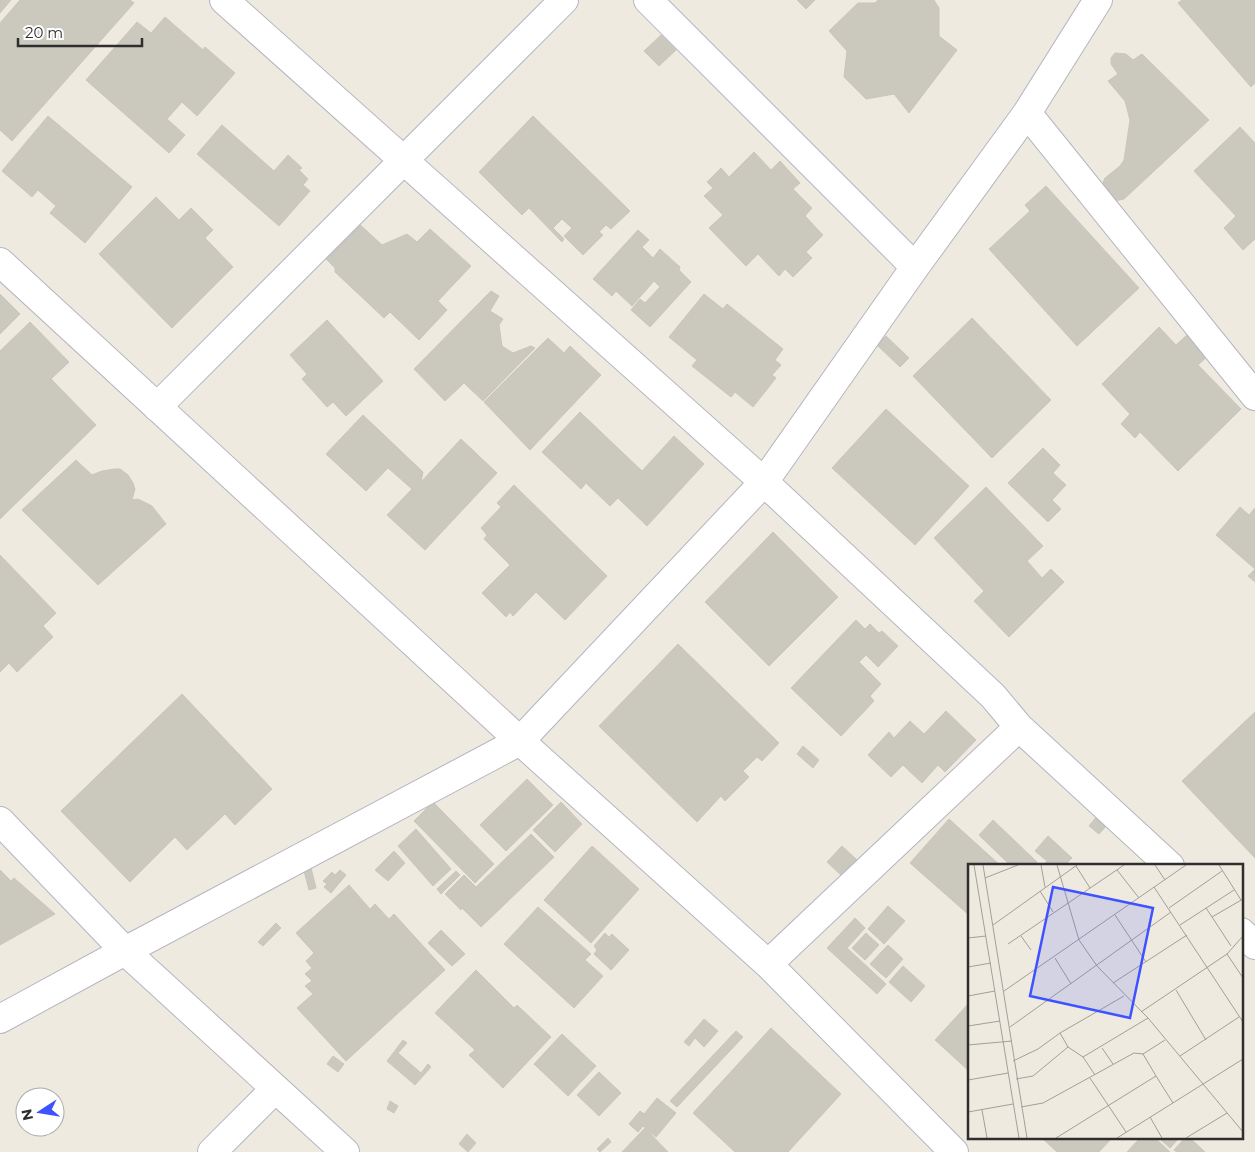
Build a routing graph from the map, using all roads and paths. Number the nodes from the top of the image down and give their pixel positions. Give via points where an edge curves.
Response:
1 (224, 0) edge
2 (564, 0) edge
3 (648, 0) edge
4 (1098, 0) edge
5 (1027, 112) junction
6 (404, 160) junction
7 (0, 262) edge
8 (915, 267) junction
9 (1255, 396) edge
10 (157, 407) junction
11 (764, 482) junction
12 (1020, 727) junction
13 (520, 741) junction
14 (0, 821) edge
15 (1168, 864) edge
16 (1242, 933) edge
17 (1255, 945) edge
18 (125, 951) junction
19 (768, 964) junction
20 (0, 1020) edge
21 (275, 1088) junction
22 (212, 1152) edge
23 (344, 1152) edge
24 (954, 1152) edge

1 - 6 street
2 - 6 street
3 - 8 street
4 - 5 street
5 - 8 street
5 - 9 street
6 - 10 street
6 - 11 street
7 - 10 street
8 - 11 street
10 - 13 street
11 - 12 street via 993,696
11 - 13 street
12 - 15 street
12 - 19 street
13 - 18 street
13 - 19 street
14 - 18 street
16 - 17 street
18 - 20 street
18 - 21 street
19 - 24 street
21 - 22 street
21 - 23 street

